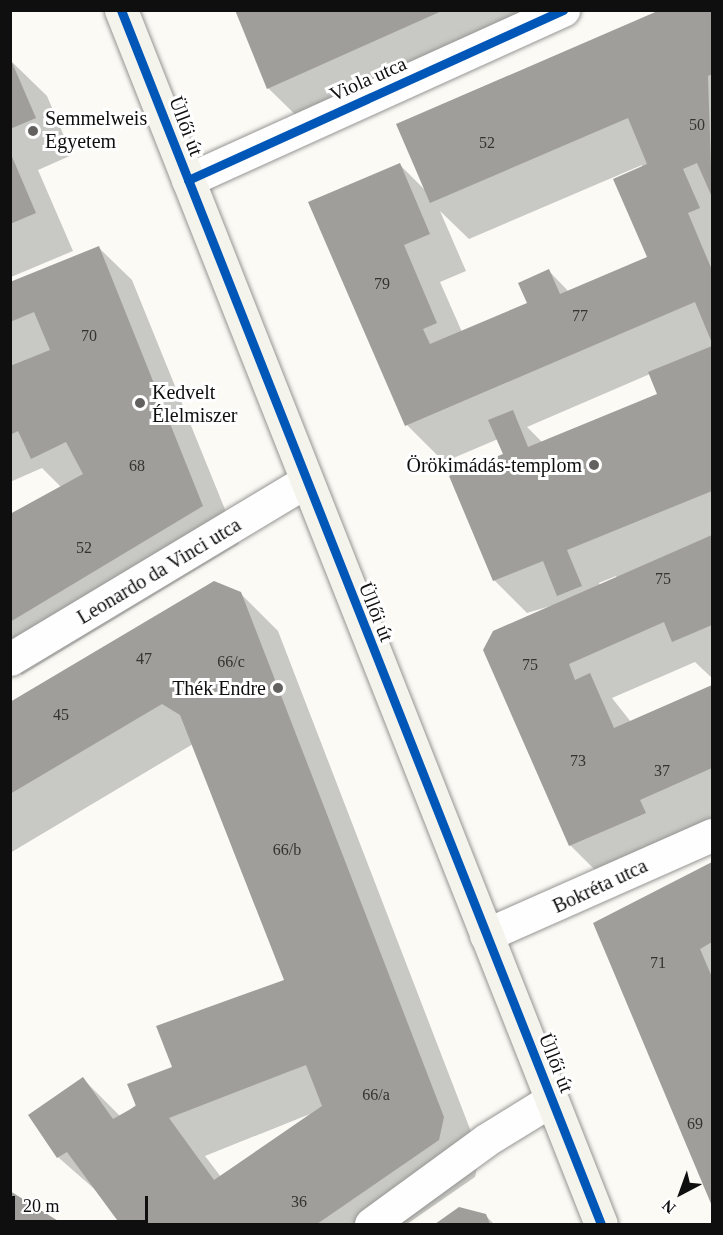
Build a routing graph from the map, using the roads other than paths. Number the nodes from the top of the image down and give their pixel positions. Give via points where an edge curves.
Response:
1 (121, 10) edge
2 (563, 10) edge
3 (188, 180) junction
4 (306, 481) junction
5 (10, 659) edge
6 (712, 835) edge
7 (486, 935) junction
8 (551, 1100) junction
9 (371, 1224) edge
10 (601, 1224) edge

1 - 3 main road, Üllői út
2 - 3 street, Viola utca
3 - 4 main road, Üllői út
4 - 5 street, Leonardo da Vinci utca
4 - 7 main road, Üllői út
6 - 7 street, Bokréta utca
7 - 8 main road, Üllői út
8 - 9 street via 486,1140
8 - 10 main road, Üllői út

